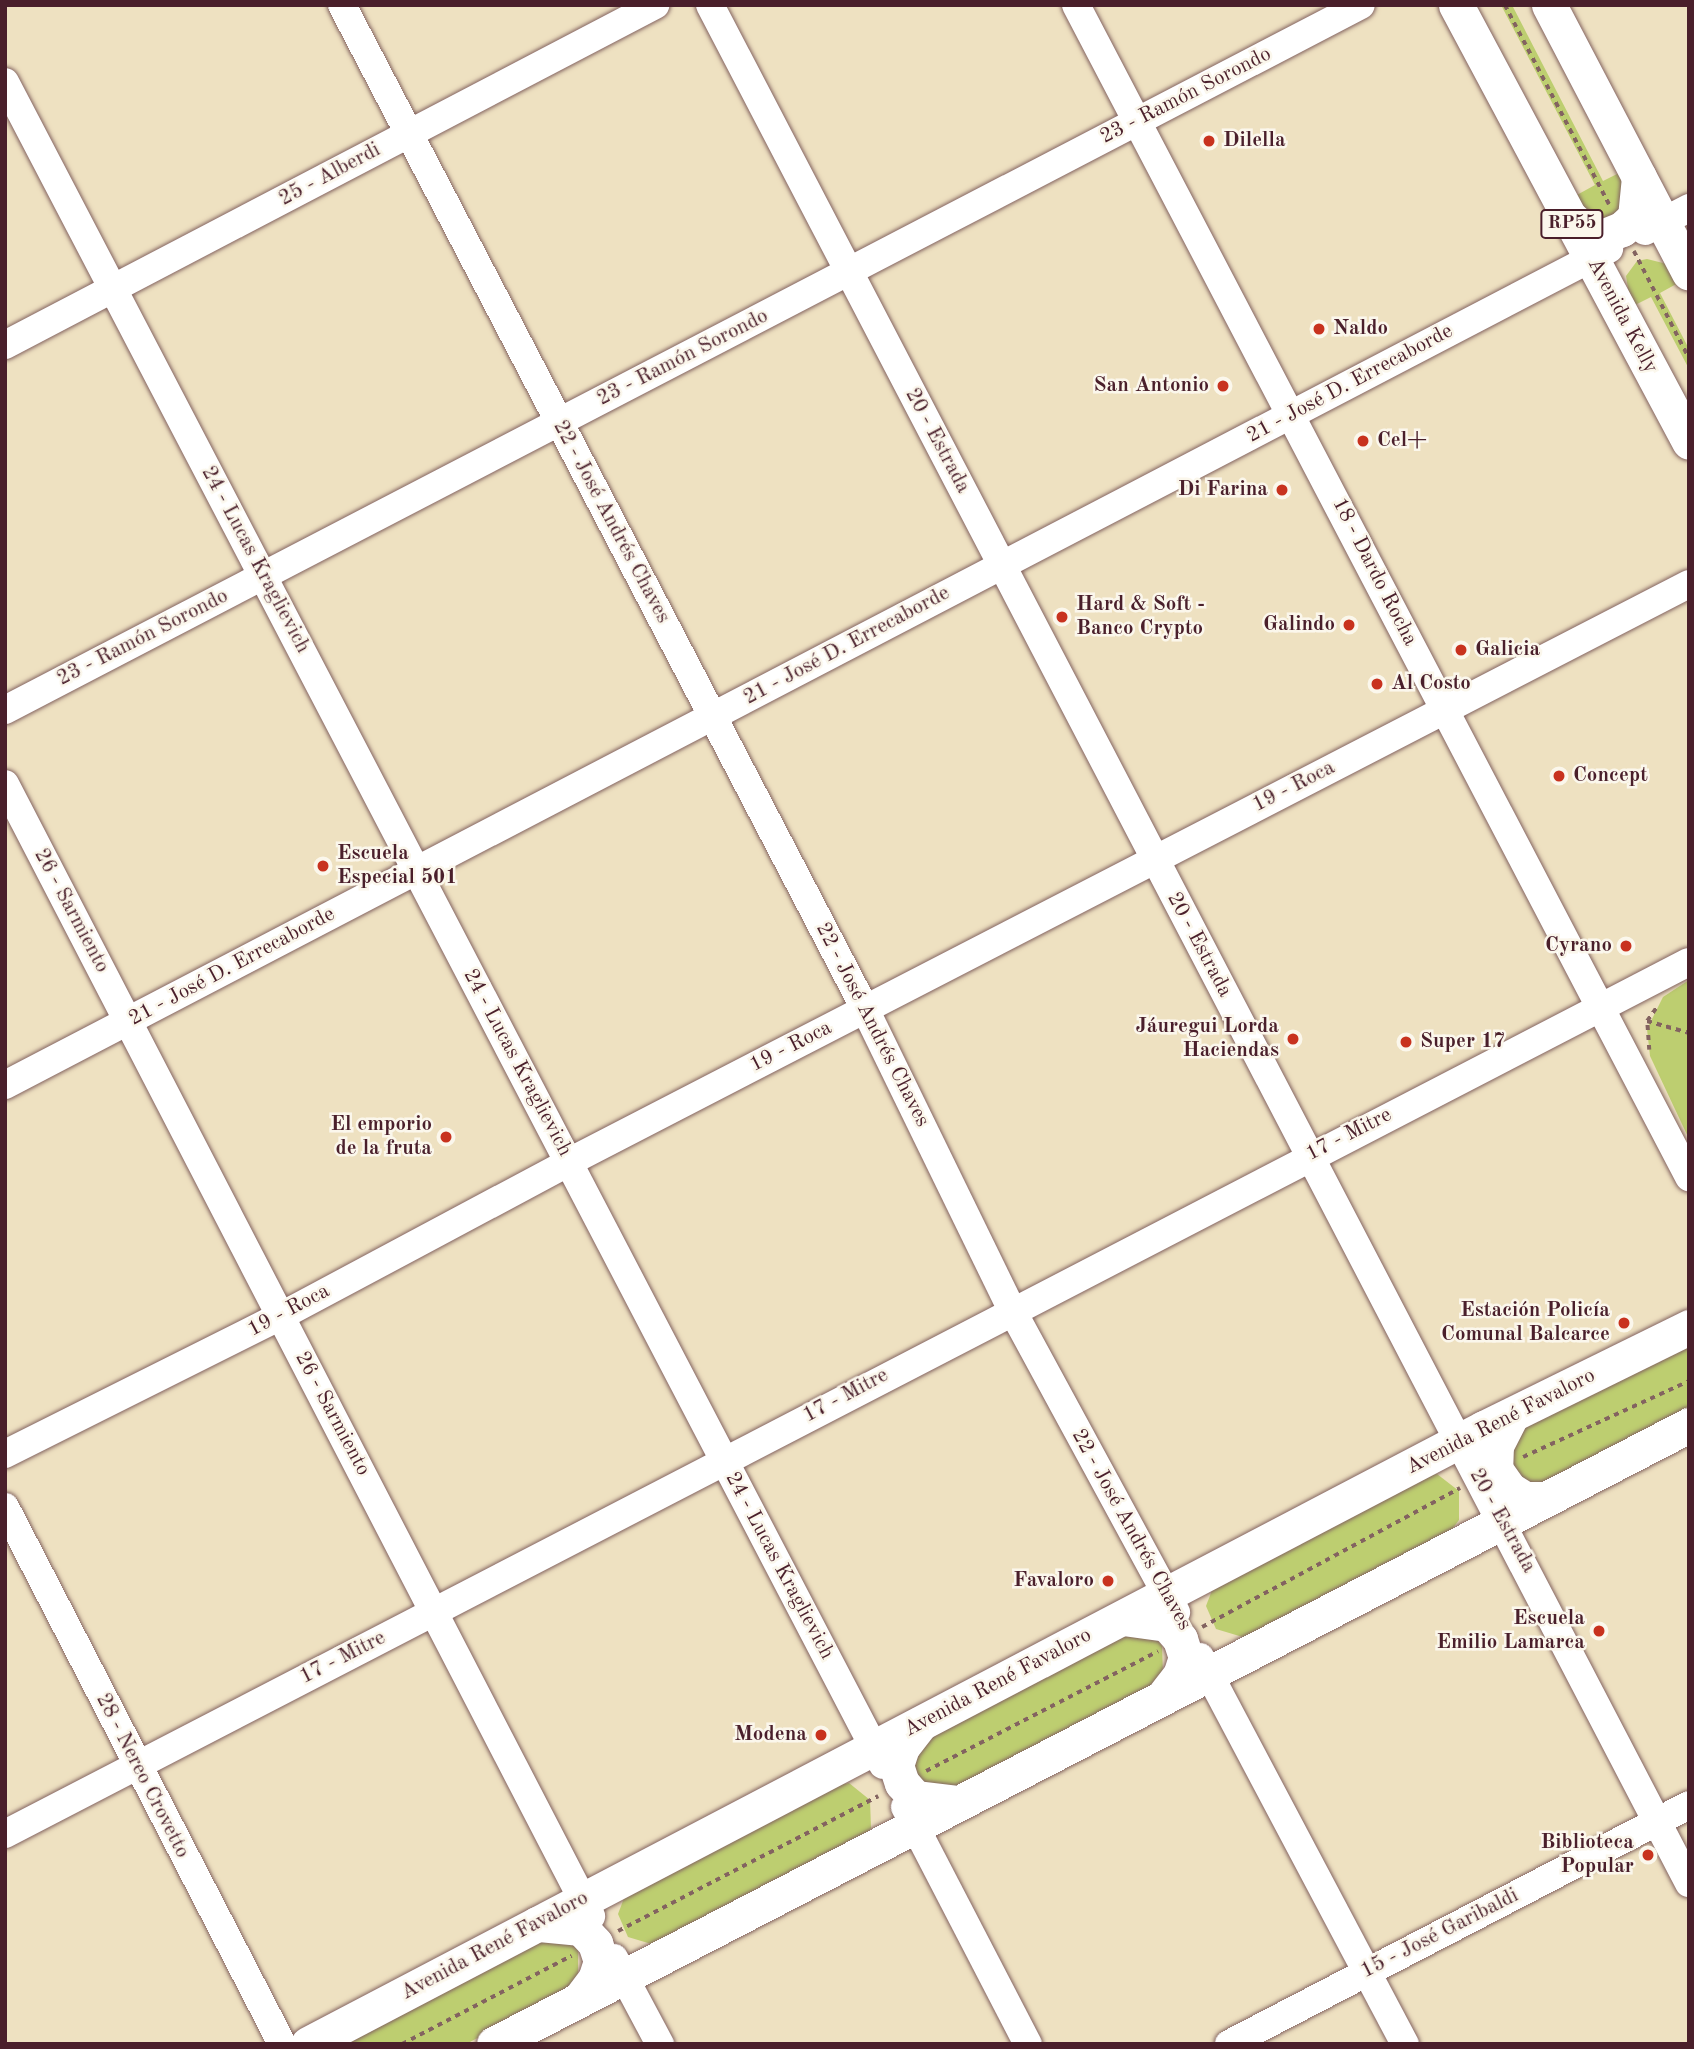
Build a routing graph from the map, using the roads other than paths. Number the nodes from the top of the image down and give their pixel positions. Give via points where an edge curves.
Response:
1 (342, 5) edge
2 (655, 5) edge
3 (710, 5) edge
4 (1076, 5) edge
5 (1361, 5) edge
6 (1549, 5) edge
7 (1457, 6) edge
8 (5, 82) edge
9 (1137, 121) junction
10 (409, 134) junction
11 (1639, 177) junction
12 (1676, 214) edge
13 (1567, 215) junction
14 (1625, 234) junction
15 (1591, 258) junction
16 (849, 271) junction
17 (1689, 274) edge
18 (113, 288) junction
19 (5, 345) edge
20 (1293, 414) junction
21 (559, 422) junction
22 (1689, 442) edge
23 (1002, 565) junction
24 (263, 576) junction
25 (1689, 584) edge
26 (1444, 709) junction
27 (5, 710) edge
28 (713, 716) junction
29 (5, 784) edge
30 (1154, 859) junction
31 (416, 871) junction
32 (1689, 962) edge
33 (1601, 1008) junction
34 (865, 1009) junction
35 (128, 1021) junction
36 (5, 1085) edge
37 (1309, 1155) junction
38 (569, 1162) junction
39 (1689, 1177) edge
40 (1012, 1310) junction
41 (281, 1316) junction
42 (1689, 1327) edge
43 (1511, 1416) junction
44 (1689, 1425) edge
45 (1459, 1442) junction
46 (5, 1454) edge
47 (724, 1460) junction
48 (1487, 1474) junction
49 (1546, 1499) junction
50 (5, 1507) edge
51 (1503, 1520) junction
52 (1167, 1595) junction
53 (434, 1611) junction
54 (1123, 1618) junction
55 (1184, 1637) junction
56 (1209, 1671) junction
57 (1166, 1694) junction
58 (920, 1724) junction
59 (874, 1748) junction
60 (136, 1766) junction
61 (898, 1785) junction
62 (957, 1803) junction
63 (1689, 1805) edge
64 (1657, 1821) junction
65 (914, 1825) junction
66 (5, 1834) edge
67 (1689, 1883) edge
68 (583, 1900) junction
69 (537, 1924) junction
70 (599, 1941) junction
71 (1367, 1972) junction
72 (624, 1976) junction
73 (579, 2000) junction
74 (322, 2040) edge
75 (282, 2044) edge
76 (494, 2044) edge
77 (660, 2044) edge
78 (1028, 2044) edge
79 (1229, 2044) edge
80 (1405, 2044) edge

1 - 10 street, 22 - José Andrés Chaves
2 - 10 street, 25 - Alberdi
3 - 16 street, 20 - Estrada
4 - 9 street, 18 - Dardo Rocha
5 - 9 street, 23 - Ramón Sorondo
6 - 11 main road
7 - 13 main road, Avenida Kelly / RP55
8 - 18 street, 24 - Lucas Kraglievich
9 - 16 street, 23 - Ramón Sorondo
9 - 20 street, 18 - Dardo Rocha
10 - 18 street, 25 - Alberdi
10 - 21 street, 22 - José Andrés Chaves
11 - 12 main road
11 - 14 main road via 1635,217
12 - 14 street, 21 - José D. Errecaborde
12 - 17 main road
13 - 14 main road via 1584,230 1602,237
13 - 15 main road, Avenida Kelly / RP55
14 - 15 street, 21 - José D. Errecaborde
15 - 20 street, 21 - José D. Errecaborde
15 - 22 main road, Avenida Kelly / RP55
16 - 21 street, 23 - Ramón Sorondo
16 - 23 street, 20 - Estrada
18 - 19 street, 25 - Alberdi
18 - 24 street, 24 - Lucas Kraglievich
20 - 23 street, 21 - José D. Errecaborde
20 - 26 street, 18 - Dardo Rocha
21 - 24 street, 23 - Ramón Sorondo
21 - 28 street, 22 - José Andrés Chaves
23 - 28 street, 21 - José D. Errecaborde
23 - 30 street, 20 - Estrada
24 - 27 street, 23 - Ramón Sorondo
24 - 31 street, 24 - Lucas Kraglievich
25 - 26 street, 19 - Roca
26 - 30 street, 19 - Roca
26 - 33 street, 18 - Dardo Rocha
28 - 31 street, 21 - José D. Errecaborde
28 - 34 street, 22 - José Andrés Chaves
29 - 35 street, 26 - Sarmiento
30 - 34 street, 19 - Roca
30 - 37 street, 20 - Estrada
31 - 35 street, 21 - José D. Errecaborde
31 - 38 street, 24 - Lucas Kraglievich
32 - 33 street, 17 - Mitre
33 - 37 street, 17 - Mitre
33 - 39 street, 18 - Dardo Rocha
34 - 38 street, 19 - Roca
34 - 40 street, 22 - José Andrés Chaves
35 - 36 street, 21 - José D. Errecaborde
35 - 41 street, 26 - Sarmiento
37 - 40 street, 17 - Mitre
37 - 45 street, 20 - Estrada
38 - 41 street, 19 - Roca
38 - 47 street, 24 - Lucas Kraglievich
40 - 47 street, 17 - Mitre
40 - 52 street, 22 - José Andrés Chaves
41 - 46 street, 19 - Roca
41 - 53 street, 26 - Sarmiento
42 - 43 main road, Avenida René Favaloro
43 - 45 main road, Avenida René Favaloro
43 - 48 main road
44 - 49 main road
45 - 48 street, 20 - Estrada
45 - 52 main road, Avenida René Favaloro
47 - 53 street, 17 - Mitre
47 - 59 street, 24 - Lucas Kraglievich
48 - 49 main road via 1525,1499
48 - 51 street, 20 - Estrada
49 - 51 main road
50 - 60 street, 28 - Nereo Crovetto
51 - 56 main road
51 - 64 street, 20 - Estrada
52 - 54 main road, Avenida René Favaloro
52 - 55 street, 22 - José Andrés Chaves
53 - 60 street, 17 - Mitre
53 - 68 street, 26 - Sarmiento
54 - 55 main road via 1167,1624
54 - 58 main road, Avenida René Favaloro
55 - 56 street, 22 - José Andrés Chaves
55 - 57 main road via 1186,1657
56 - 57 main road
56 - 71 street, 22 - José Andrés Chaves
57 - 62 main road
58 - 59 main road, Avenida René Favaloro
58 - 61 main road via 902,1747 896,1765
59 - 61 street, 24 - Lucas Kraglievich
59 - 68 main road, Avenida René Favaloro
60 - 66 street, 17 - Mitre
60 - 75 street, 28 - Nereo Crovetto
61 - 62 main road via 915,1798
61 - 65 street, 24 - Lucas Kraglievich
62 - 65 main road
63 - 64 street, 15 - José Garibaldi
64 - 67 street, 20 - Estrada
64 - 71 street, 15 - José Garibaldi
65 - 72 main road
65 - 78 street, 24 - Lucas Kraglievich
68 - 69 main road, Avenida René Favaloro
68 - 70 street, 26 - Sarmiento
69 - 70 main road via 581,1928
69 - 74 main road, Avenida René Favaloro
70 - 72 street, 26 - Sarmiento
70 - 73 main road via 601,1961 595,1979
71 - 79 street, 15 - José Garibaldi
71 - 80 street, 22 - José Andrés Chaves
72 - 73 main road
72 - 77 street, 26 - Sarmiento
73 - 76 main road

